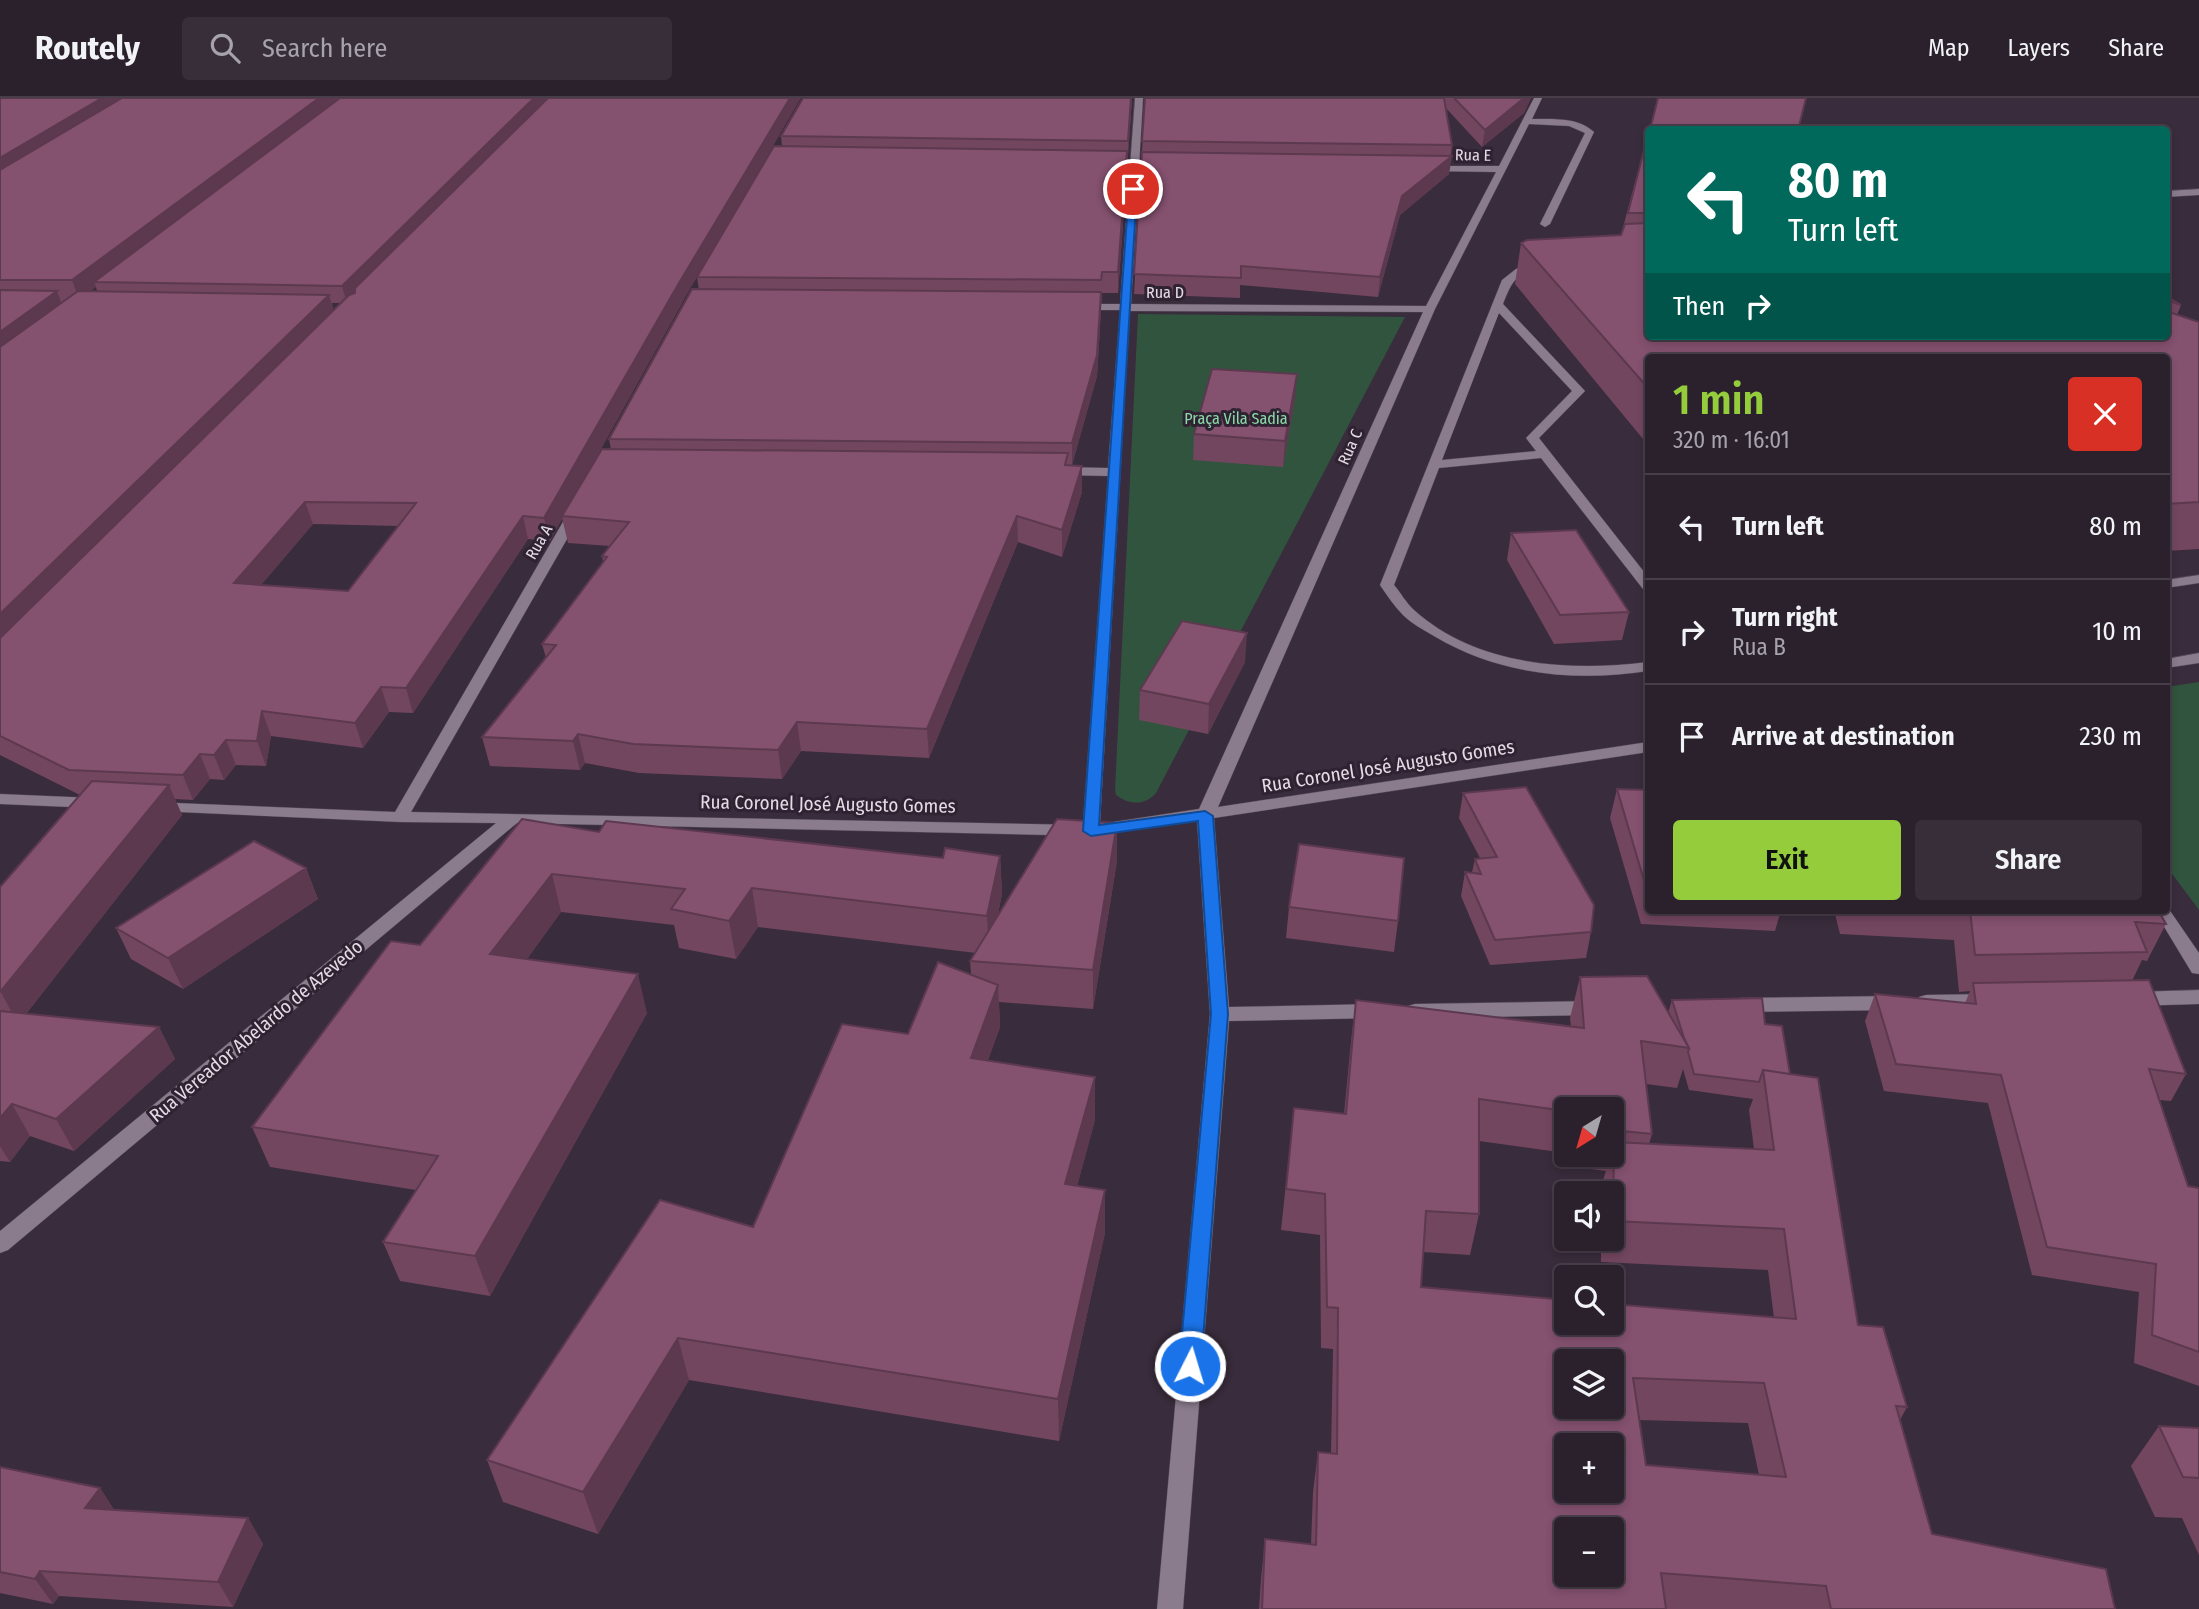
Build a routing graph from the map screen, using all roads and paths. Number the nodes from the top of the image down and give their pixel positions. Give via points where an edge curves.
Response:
1 (1139, 98) edge
2 (1538, 98) edge
3 (1527, 121) junction
4 (1422, 168) edge
5 (1504, 169) junction
6 (2199, 192) edge
7 (2170, 194) edge
8 (1545, 224) dead end
9 (1555, 263) edge
10 (1497, 304) junction
11 (1070, 307) edge
12 (1124, 307) junction
13 (1430, 309) junction
14 (1545, 454) junction
15 (1435, 465) junction
16 (1046, 471) edge
17 (1116, 472) junction
18 (580, 504) edge
19 (2199, 579) edge
20 (1645, 582) edge
21 (2170, 583) edge
22 (2199, 658) edge
23 (2170, 663) edge
24 (1645, 668) edge
25 (1645, 747) edge
26 (0, 799) edge
27 (116, 804) edge
28 (142, 806) edge
29 (1205, 816) junction
30 (400, 817) junction
31 (513, 818) junction
32 (1091, 831) junction
33 (2165, 914) edge
34 (2199, 968) edge
35 (2199, 998) edge
36 (2115, 999) edge
37 (2003, 1001) edge
38 (1723, 1005) edge
39 (1611, 1007) edge
40 (1220, 1014) junction
41 (0, 1244) edge
42 (1170, 1609) edge

1 - 12 street
2 - 3 street, Rua C
3 - 5 street, Rua C
3 - 8 street via 1572,124 1590,132
4 - 5 street, Rua E
5 - 13 street, Rua C
6 - 7 street
9 - 10 street via 1520,271 1507,280
10 - 14 street via 1579,391 1532,438
10 - 15 street
11 - 12 street, Rua D
12 - 13 street, Rua D
12 - 17 street
13 - 29 street, Rua C
14 - 15 street
14 - 20 street
15 - 24 street via 1387,585 1409,612 1447,639 1500,659 1554,671 1614,673
16 - 17 street
17 - 32 street
18 - 30 street, Rua A
19 - 21 street
22 - 23 street
25 - 29 street, Rua Coronel José Augusto Gomes
26 - 27 street
28 - 30 street, Rua Coronel José Augusto Gomes
29 - 32 street, Rua Coronel José Augusto Gomes
29 - 40 street
30 - 31 street, Rua Coronel José Augusto Gomes
31 - 32 street, Rua Coronel José Augusto Gomes
31 - 41 street, Rua Vereador Abelardo de Azevedo
33 - 34 street
35 - 36 street
37 - 38 street
39 - 40 street
40 - 42 street

